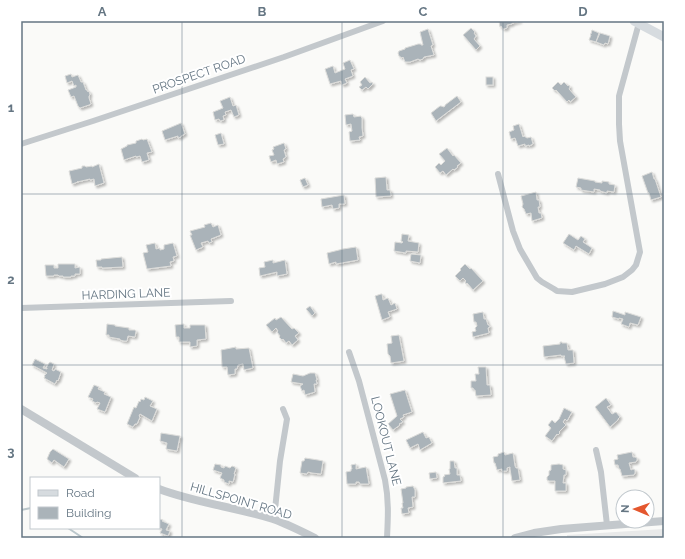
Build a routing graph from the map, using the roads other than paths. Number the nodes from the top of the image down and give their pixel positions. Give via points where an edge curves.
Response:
1 (361, 21) edge
2 (383, 21) edge
3 (636, 22) edge
4 (362, 28) junction
5 (664, 37) edge
6 (21, 144) edge
7 (498, 174) dead end
8 (231, 301) dead end
9 (21, 308) edge
10 (349, 352) dead end
11 (21, 409) edge
12 (283, 409) dead end
13 (596, 450) dead end
14 (133, 477) edge
15 (160, 490) edge
16 (272, 519) junction
17 (664, 521) edge
18 (607, 525) junction
19 (315, 538) edge
20 (387, 538) edge
21 (515, 538) edge

1 - 4 street
2 - 4 street, PROSPECT ROAD
3 - 5 main road
3 - 7 street via 619,96 620,141 640,252 632,270 605,284 572,292 557,291 542,282 534,273 513,231
4 - 6 street, PROSPECT ROAD
8 - 9 street, HARDING LANE
10 - 20 street, LOOKOUT LANE via 388,494
11 - 14 street
12 - 16 street via 287,419
13 - 18 street
15 - 16 street, HILLSPOINT ROAD
16 - 19 street, HILLSPOINT ROAD
17 - 18 street
18 - 21 street via 561,529

